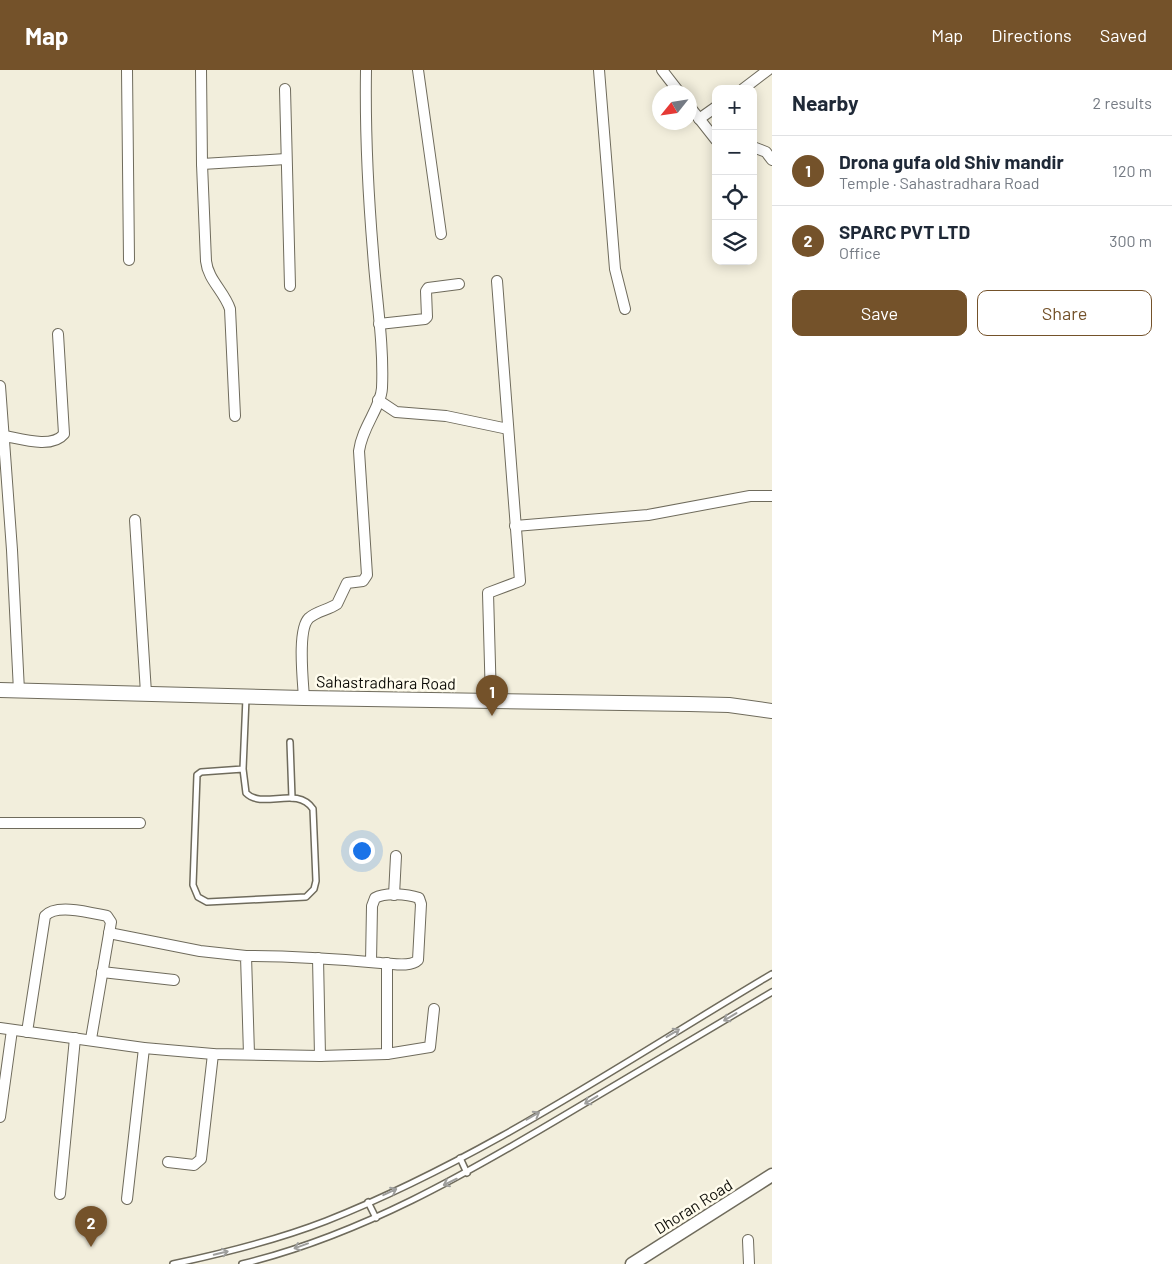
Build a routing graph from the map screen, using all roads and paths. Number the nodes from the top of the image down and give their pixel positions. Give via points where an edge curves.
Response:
1 (127, 70) edge
2 (201, 70) edge
3 (366, 70) edge
4 (418, 70) edge
5 (600, 70) edge
6 (662, 70) edge
7 (768, 70) edge
8 (674, 85) edge
9 (748, 85) edge
10 (285, 89) dead end
11 (712, 111) edge
12 (697, 116) edge
13 (699, 119) junction
14 (712, 135) edge
15 (757, 149) edge
16 (286, 159) junction
17 (772, 160) edge
18 (202, 164) junction
19 (441, 234) dead end
20 (129, 260) dead end
21 (497, 282) dead end
22 (459, 284) dead end
23 (290, 286) dead end
24 (625, 309) dead end
25 (379, 324) junction
26 (58, 334) dead end
27 (0, 386) edge
28 (378, 400) junction
29 (0, 403) edge
30 (235, 416) dead end
31 (508, 429) junction
32 (5, 436) junction
33 (772, 496) edge
34 (135, 520) dead end
35 (515, 526) junction
36 (0, 690) edge
37 (20, 691) junction
38 (146, 693) junction
39 (246, 697) junction
40 (304, 698) junction
41 (491, 701) junction
42 (772, 711) edge
43 (290, 742) dead end
44 (243, 769) junction
45 (292, 798) junction
46 (0, 823) edge
47 (140, 823) dead end
48 (396, 856) dead end
49 (394, 895) junction
50 (110, 933) junction
51 (246, 956) junction
52 (318, 958) junction
53 (371, 962) junction
54 (386, 963) junction
55 (102, 972) junction
56 (772, 974) edge
57 (174, 980) dead end
58 (772, 992) edge
59 (434, 1010) dead end
60 (0, 1028) edge
61 (12, 1030) junction
62 (28, 1032) junction
63 (75, 1038) junction
64 (91, 1039) junction
65 (144, 1048) junction
66 (213, 1054) junction
67 (249, 1054) junction
68 (387, 1054) junction
69 (320, 1056) junction
70 (0, 1117) edge
71 (460, 1158) junction
72 (168, 1162) dead end
73 (467, 1173) junction
74 (772, 1175) edge
75 (60, 1194) dead end
76 (127, 1199) dead end
77 (368, 1202) junction
78 (376, 1218) junction
79 (748, 1240) dead end
80 (173, 1264) edge
81 (242, 1264) edge
82 (632, 1264) edge
83 (749, 1264) edge

1 - 20 street
2 - 18 street
3 - 25 street
4 - 19 street
5 - 24 street via 614,269
6 - 8 street
7 - 9 street
10 - 16 street
11 - 13 street
12 - 13 street
13 - 14 street
15 - 17 street via 766,152
16 - 18 street
16 - 23 street
18 - 30 street via 207,268 226,299 231,316
21 - 31 street
22 - 25 street via 428,288 425,319
25 - 28 street via 382,387
26 - 32 street via 64,434 56,441 41,442
27 - 29 street
28 - 31 street via 396,412 446,416
28 - 40 street via 361,435 359,451 366,578 361,582 348,583 337,604 306,622 303,631
29 - 32 street
31 - 35 street
32 - 37 street
33 - 35 street via 750,496 614,519
34 - 38 street
35 - 41 street via 520,581 488,593
36 - 37 main road, Sahastradhara Road
37 - 38 main road, Sahastradhara Road
38 - 39 main road, Sahastradhara Road
39 - 40 main road, Sahastradhara Road
39 - 44 lane
40 - 41 main road, Sahastradhara Road
41 - 42 main road, Sahastradhara Road via 709,705
43 - 45 lane
44 - 45 lane via 245,788 251,797
44 - 45 lane via 197,775 193,889 201,900 302,898 312,893 316,881 313,809 305,801
46 - 47 street
48 - 49 street
49 - 53 street via 380,895 373,902
49 - 54 street via 416,896 420,900 420,946 418,960 414,963
50 - 51 street via 200,951
50 - 55 street
50 - 62 street via 111,922 107,916 64,910 47,914
51 - 52 street
51 - 67 street
52 - 53 street
52 - 69 street
53 - 54 street
54 - 68 street
55 - 57 street
55 - 64 street
71 -> 56 lane
58 -> 73 lane
59 - 68 street via 430,1047
60 - 61 street
61 - 62 street
61 - 70 street
62 - 63 street
63 - 64 street
63 - 75 street
64 - 65 street
65 - 66 street
65 - 76 street
66 - 67 street
66 - 72 street via 200,1160 194,1165
67 - 69 street
68 - 69 street
71 - 73 lane
77 -> 71 lane
73 -> 78 lane
74 - 82 street, Dhoran Road
77 - 78 lane
80 -> 77 lane via 265,1242 324,1222
78 -> 81 lane via 268,1258
79 - 83 street

